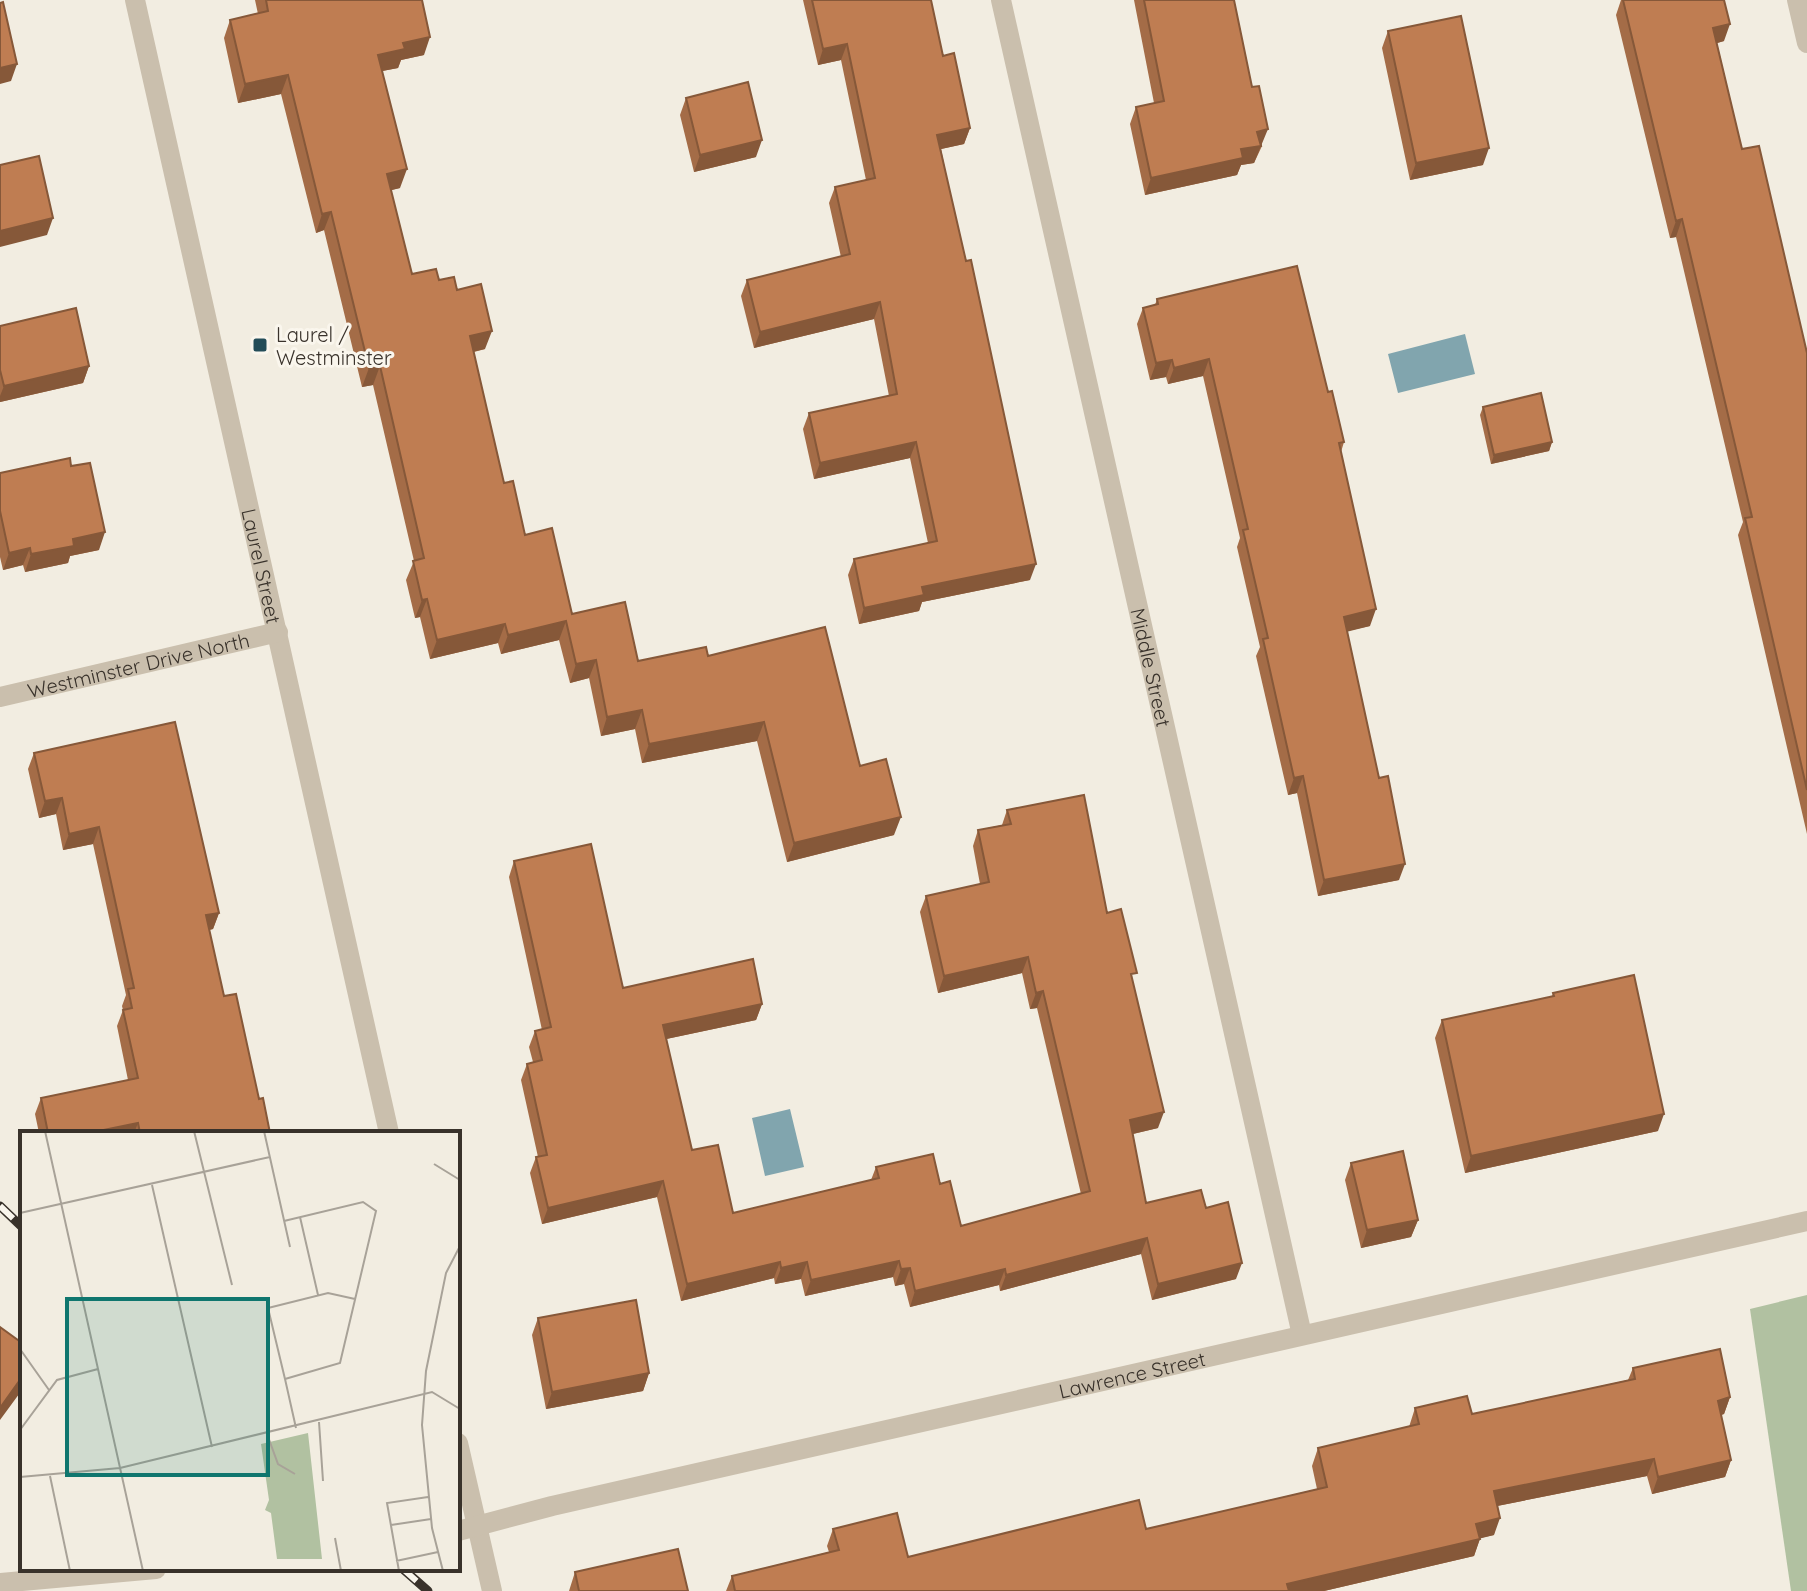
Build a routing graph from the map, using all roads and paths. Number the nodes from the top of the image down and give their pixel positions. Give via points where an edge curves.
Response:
1 (135, 0) edge
2 (1001, 0) edge
3 (1797, 0) edge
4 (1807, 43) edge
5 (278, 632) junction
6 (0, 697) edge
7 (389, 1131) edge
8 (1807, 1222) edge
9 (1302, 1335) junction
10 (460, 1462) edge
11 (467, 1529) edge
12 (134, 1571) edge
13 (0, 1583) edge
14 (492, 1591) edge

1 - 5 street, Laurel Street
2 - 9 street, Middle Street
3 - 4 street
5 - 6 street, Westminster Drive North
5 - 7 street, Laurel Street
8 - 9 street, Lawrence Street
9 - 11 street, Lawrence Street
10 - 11 street
11 - 14 street
12 - 13 street

